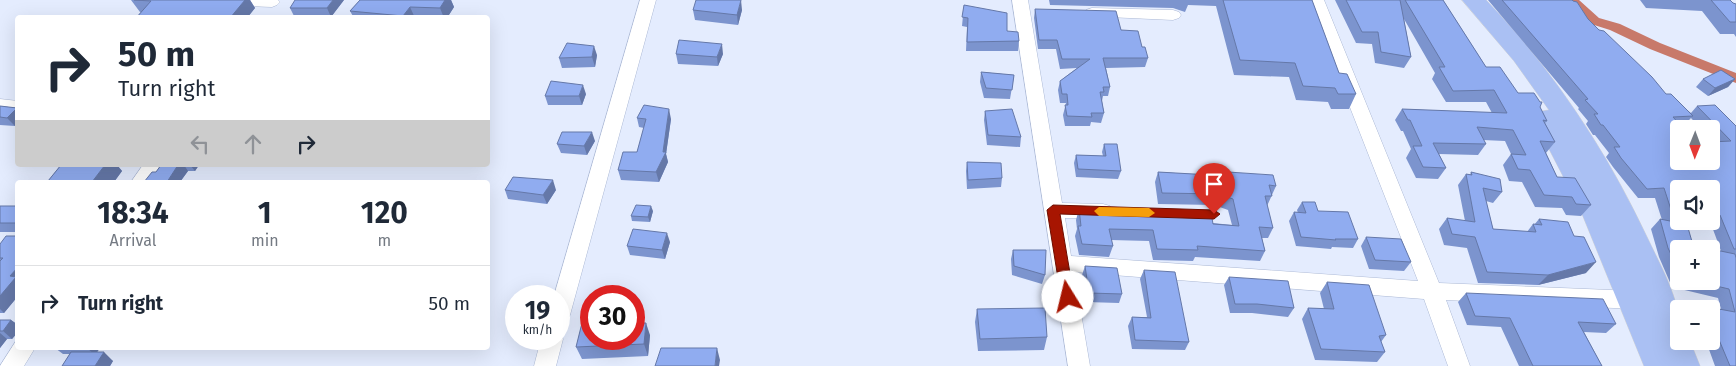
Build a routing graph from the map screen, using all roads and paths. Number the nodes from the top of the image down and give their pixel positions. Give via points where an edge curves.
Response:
1 (218, 0) edge
2 (648, 0) edge
3 (1316, 0) edge
4 (1458, 0) edge
5 (1473, 0) edge
6 (273, 1) edge
7 (1021, 5) edge
8 (1041, 11) edge
9 (1079, 12) edge
10 (263, 15) edge
11 (1173, 15) dead end
12 (0, 105) edge
13 (15, 107) edge
14 (151, 167) edge
15 (142, 180) edge
16 (1053, 210) junction
17 (1120, 212) edge
18 (1062, 263) junction
19 (567, 285) edge
20 (1432, 291) junction
21 (1635, 300) junction
22 (23, 350) edge
23 (549, 350) edge
24 (12, 366) edge
25 (545, 366) edge
26 (1079, 366) edge
27 (1459, 366) edge
28 (1660, 366) edge
29 (1684, 366) edge

1 - 6 street
2 - 19 street
3 - 20 street
4 - 21 highway via 1503,51 1561,142 1583,182
5 - 29 highway via 1527,60 1608,185 1637,245
6 - 10 street
7 - 8 street
7 - 16 street
9 - 11 street
12 - 13 street
14 - 15 street
16 - 17 street
16 - 18 street
18 - 20 street
18 - 26 street
20 - 21 street
20 - 27 street
21 - 28 highway
22 - 24 street
23 - 25 street

